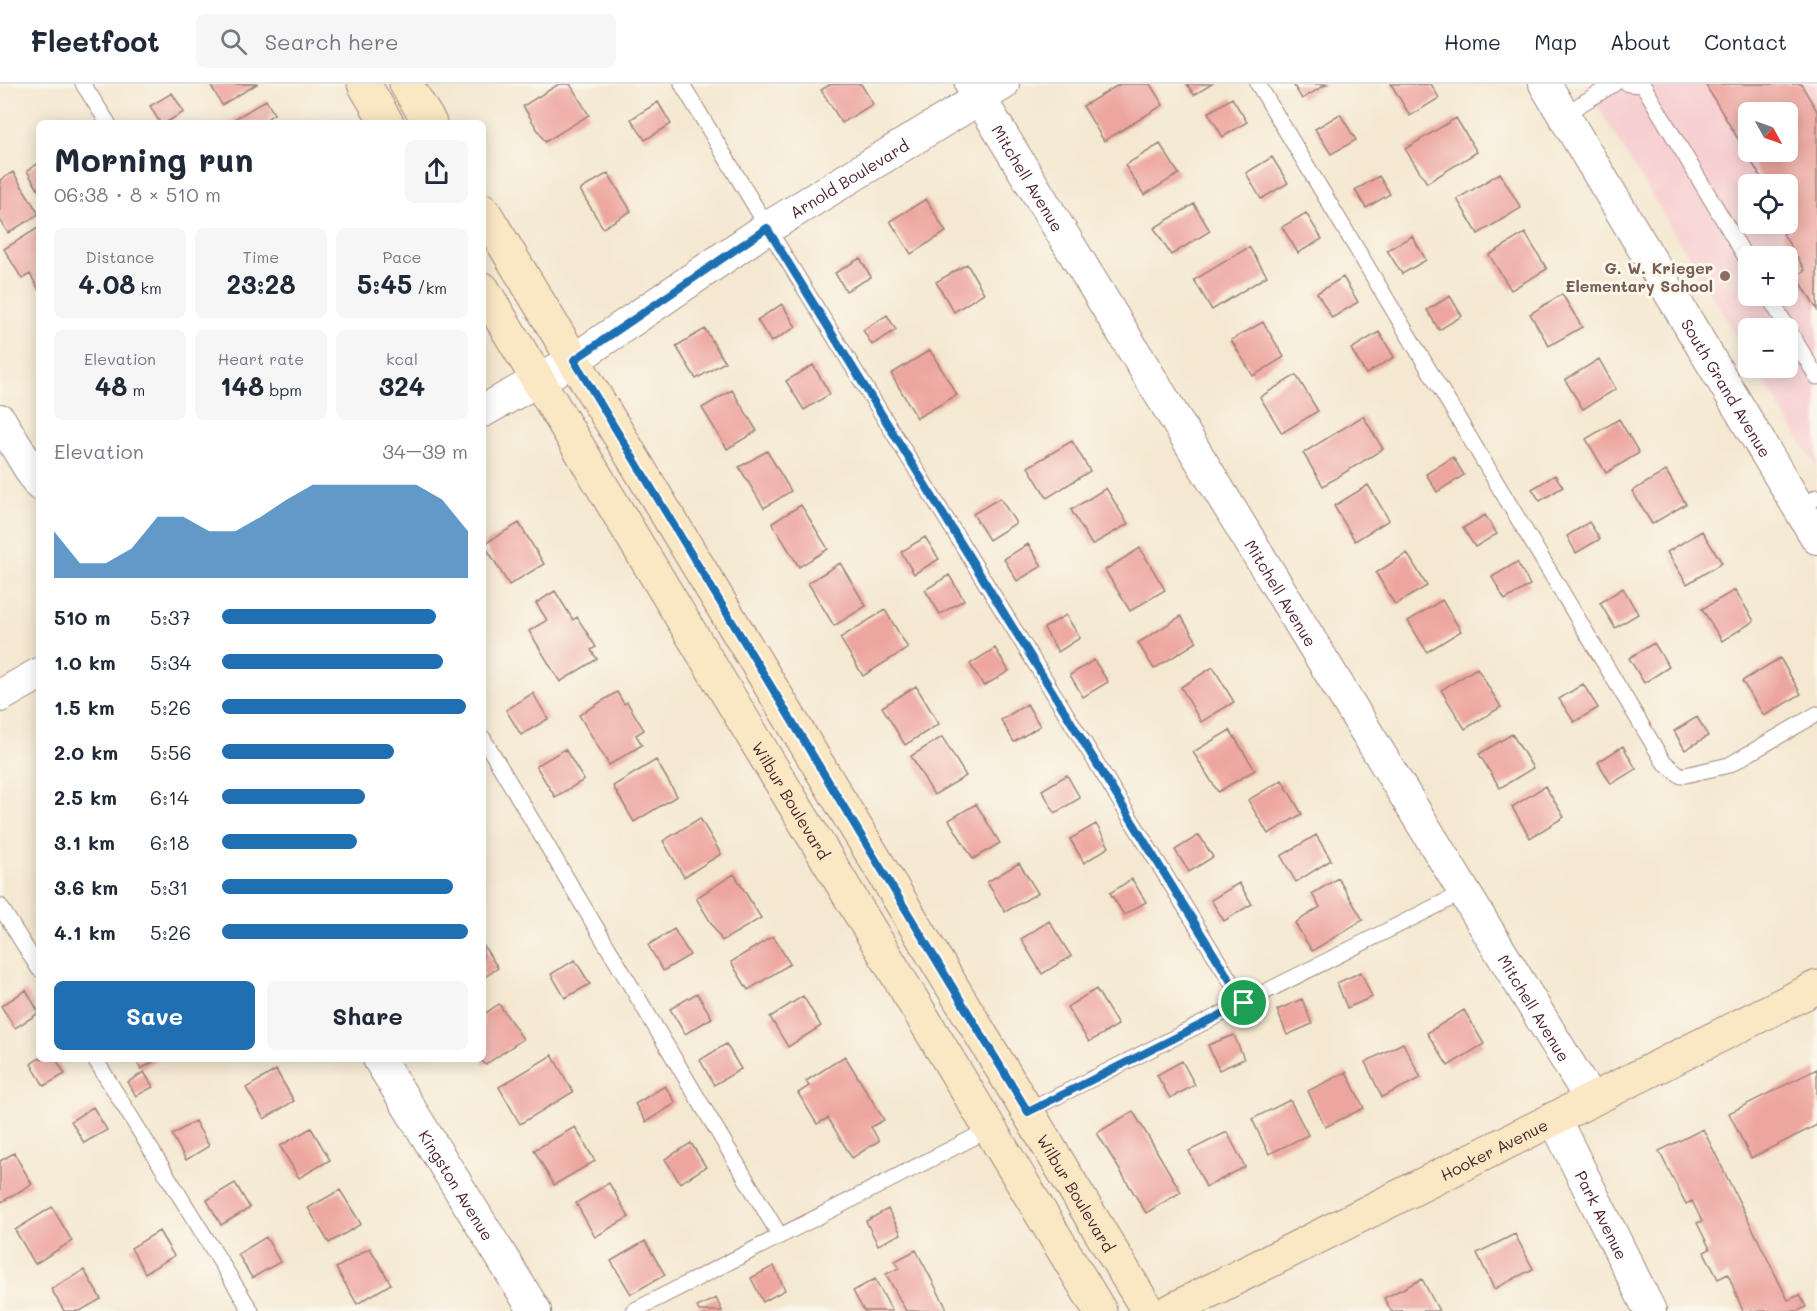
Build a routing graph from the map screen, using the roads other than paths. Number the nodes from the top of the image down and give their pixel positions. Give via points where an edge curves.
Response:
1 (83, 84) edge
2 (364, 84) edge
3 (406, 84) edge
4 (682, 84) edge
5 (1258, 84) edge
6 (1545, 84) edge
7 (1614, 84) edge
8 (1628, 84) edge
9 (984, 89) edge
10 (1563, 115) junction
11 (106, 120) edge
12 (385, 120) edge
13 (428, 120) edge
14 (486, 215) edge
15 (767, 228) junction
16 (1739, 246) edge
17 (486, 294) edge
18 (1798, 346) edge
19 (574, 360) junction
20 (1817, 377) edge
21 (535, 380) junction
22 (486, 409) edge
23 (0, 420) edge
24 (36, 479) edge
25 (1808, 503) edge
26 (1817, 538) edge
27 (36, 676) edge
28 (0, 696) edge
29 (1817, 714) edge
30 (486, 743) edge
31 (1464, 892) junction
32 (0, 906) edge
33 (36, 964) edge
34 (1817, 987) edge
35 (1244, 1003) junction
36 (97, 1062) edge
37 (381, 1062) edge
38 (1591, 1100) junction
39 (1028, 1112) junction
40 (1554, 1118) junction
41 (990, 1129) junction
42 (780, 1236) junction
43 (251, 1311) edge
44 (535, 1311) edge
45 (633, 1311) edge
46 (1100, 1311) edge
47 (1148, 1311) edge
48 (1170, 1311) edge
49 (1650, 1311) edge

1 - 11 lane
2 - 12 street
3 - 13 street
4 - 15 lane
5 - 29 lane via 1663,761 1681,776 1729,765
6 - 10 street, South Grand Avenue
7 - 10 lane
8 - 16 lane via 1643,85
9 - 15 street, Arnold Boulevard
9 - 31 street, Mitchell Avenue
10 - 25 street, South Grand Avenue
14 - 19 street, Wilbur Boulevard
15 - 19 street, Arnold Boulevard
15 - 35 lane
17 - 21 street, Wilbur Boulevard
18 - 20 lane
19 - 21 street, Arnold Boulevard
19 - 39 street, Wilbur Boulevard
21 - 22 street, Arnold Boulevard
21 - 41 street, Wilbur Boulevard
23 - 24 street
25 - 26 street, South Grand Avenue
27 - 28 street
30 - 42 lane
31 - 35 lane
31 - 38 street, Mitchell Avenue
32 - 33 lane
34 - 38 street, Hooker Avenue
35 - 39 lane
36 - 43 lane
37 - 44 street, Kingston Avenue
38 - 40 street, Hooker Avenue
39 - 47 street, Wilbur Boulevard
40 - 48 street, Hooker Avenue
40 - 49 street, Park Avenue
41 - 42 lane
41 - 46 street, Wilbur Boulevard
42 - 45 lane

